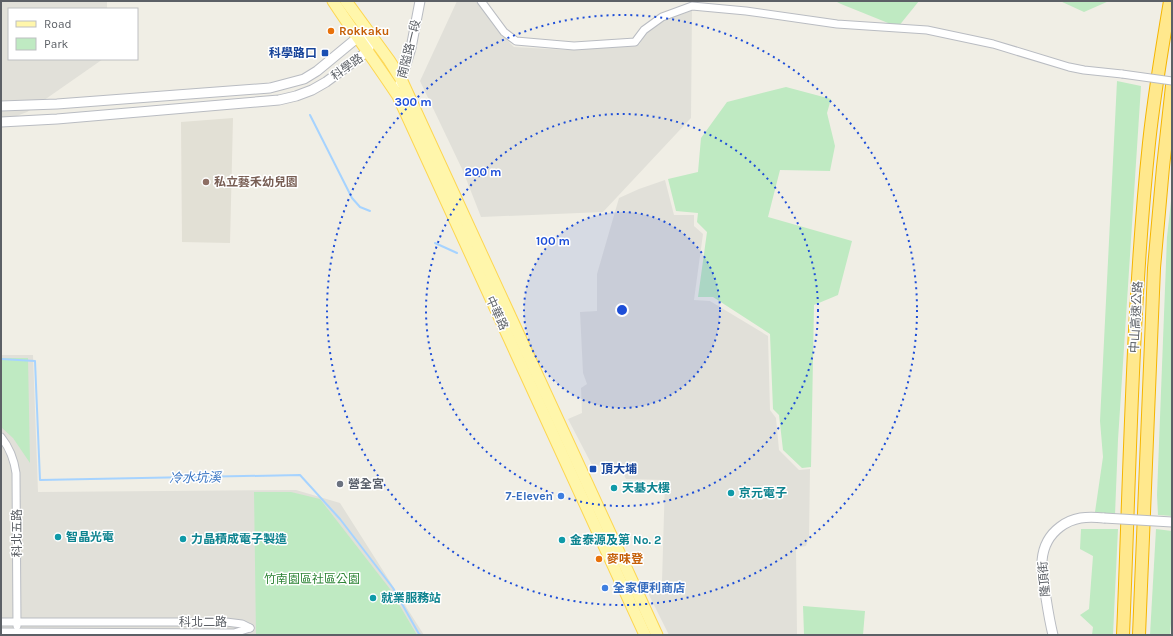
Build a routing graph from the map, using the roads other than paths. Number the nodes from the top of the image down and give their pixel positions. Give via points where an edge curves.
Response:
1 (333, 1) edge
2 (346, 1) edge
3 (420, 1) edge
4 (481, 1) edge
5 (1170, 1) edge
6 (372, 37) junction
7 (357, 38) junction
8 (368, 51) junction
9 (401, 80) junction
10 (1172, 81) edge
11 (1172, 86) edge
12 (398, 96) junction
13 (1, 106) edge
14 (1, 122) edge
15 (449, 196) junction
16 (1, 437) edge
17 (1172, 522) edge
18 (1, 622) edge
19 (17, 622) junction
20 (148, 622) junction
21 (160, 622) junction
22 (250, 631) edge
23 (1, 632) edge
24 (17, 632) junction
25 (148, 634) edge
26 (160, 634) edge
27 (645, 635) edge
28 (657, 635) edge
29 (1053, 635) edge
30 (1123, 635) edge
31 (1139, 635) edge

1 - 7 main road, 中華路
2 - 6 main road, 中華路
3 - 9 street, 南隘路一段 via 411,48
4 - 10 street, bridge via 504,32 516,41 574,46 635,42 644,30 662,17 692,6 837,24 927,30 993,44 1084,70
5 - 30 highway, 中山高速公路 via 1149,142 1138,280
6 - 7 street, 科學路
6 - 8 street, 科學路
6 - 9 main road, 中華路
7 - 8 main road, 中華路
7 - 13 street, 科學路 via 304,79 270,88
8 - 12 main road, 中華路
8 - 14 street, 科學路 via 312,90 279,100
9 - 12 street, 南隘路一段
9 - 15 main road, 中華路
11 - 31 highway, 中山高速公路 via 1154,268
12 - 15 main road, 中華路
15 - 27 main road, 中華路
15 - 28 main road, 中華路
16 - 19 street, 科北五路 via 9,447 16,473
17 - 29 street, 隆頂街, bridge via 1091,516 1072,520 1057,530 1046,544 1041,565
18 - 19 street, 科北二路
19 - 20 street, 科北二路
19 - 24 street, 科北五路
20 - 21 street, 科北二路
20 - 25 street
21 - 22 street, 科北二路 via 234,622 242,624
21 - 26 street
22 - 26 street, 科北二路
23 - 24 street, 科北二路
24 - 25 street, 科北二路
25 - 26 street, 科北二路

